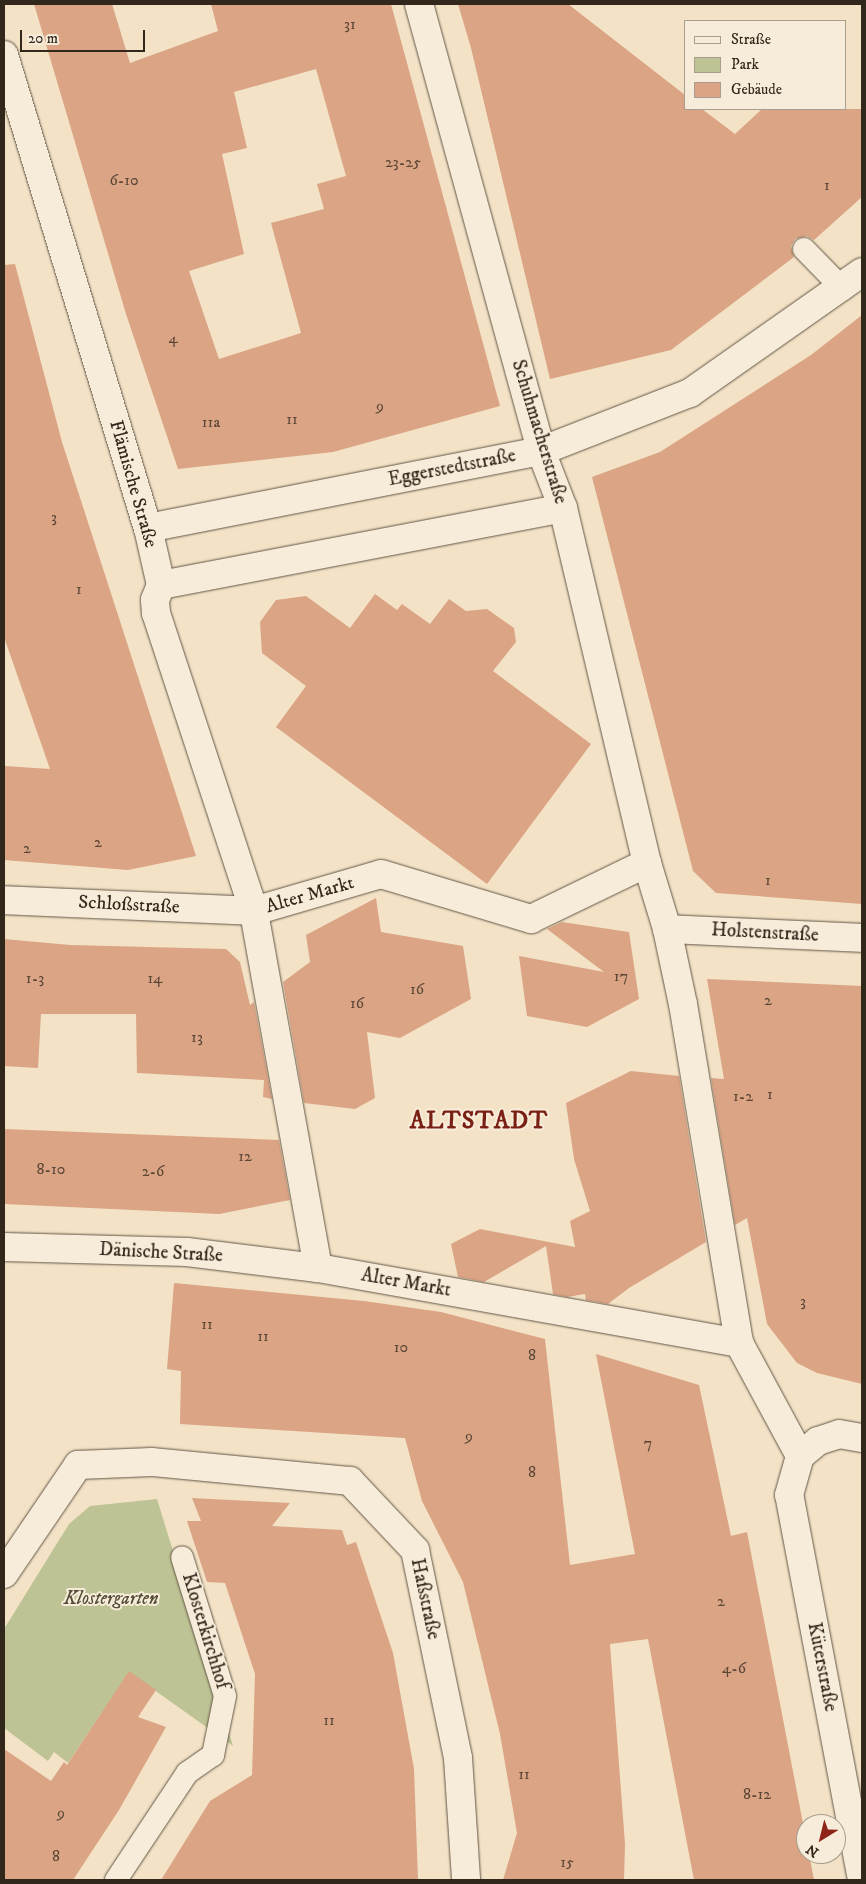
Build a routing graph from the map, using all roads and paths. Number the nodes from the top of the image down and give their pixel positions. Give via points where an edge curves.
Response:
1 (419, 4) edge
2 (4, 55) edge
3 (9, 90) edge
4 (804, 249) dead end
5 (852, 280) edge
6 (540, 451) junction
7 (563, 508) junction
8 (148, 528) junction
9 (161, 585) junction
10 (647, 863) junction
11 (4, 900) edge
12 (254, 911) junction
13 (667, 929) junction
14 (862, 938) edge
15 (4, 1247) edge
16 (318, 1268) junction
17 (738, 1343) junction
18 (862, 1438) edge
19 (800, 1456) junction
20 (182, 1556) dead end
21 (4, 1574) edge
22 (116, 1880) edge
23 (466, 1880) edge
24 (862, 1880) edge

1 - 6 street, Schuhmacherstraße
2 - 3 street, Flämische Straße
3 - 8 street, Flämische Straße
4 - 5 lane
5 - 6 street, Eggerstedtstraße via 690,392
6 - 7 street, Schuhmacherstraße
6 - 8 street, Eggerstedtstraße
7 - 9 street
7 - 10 street, Schuhmacherstraße
8 - 9 street, Flämische Straße
9 - 12 street, Flämische Straße via 154,600 156,613
10 - 12 street, Alter Markt via 531,919 381,874
10 - 13 street
11 - 12 street, Schloßstraße
12 - 16 street, Alter Markt
13 - 14 street, Holstenstraße
13 - 17 street via 684,1004
15 - 16 street, Dänische Straße via 187,1252
16 - 17 street, Alter Markt
17 - 19 street
18 - 19 street via 839,1434 818,1441
19 - 24 street, Küterstraße via 789,1495
20 - 22 lane, Klosterkirchhof via 225,1696 213,1755 187,1773
21 - 23 street, Haßstraße via 78,1465 152,1462 350,1481 414,1550 458,1758

